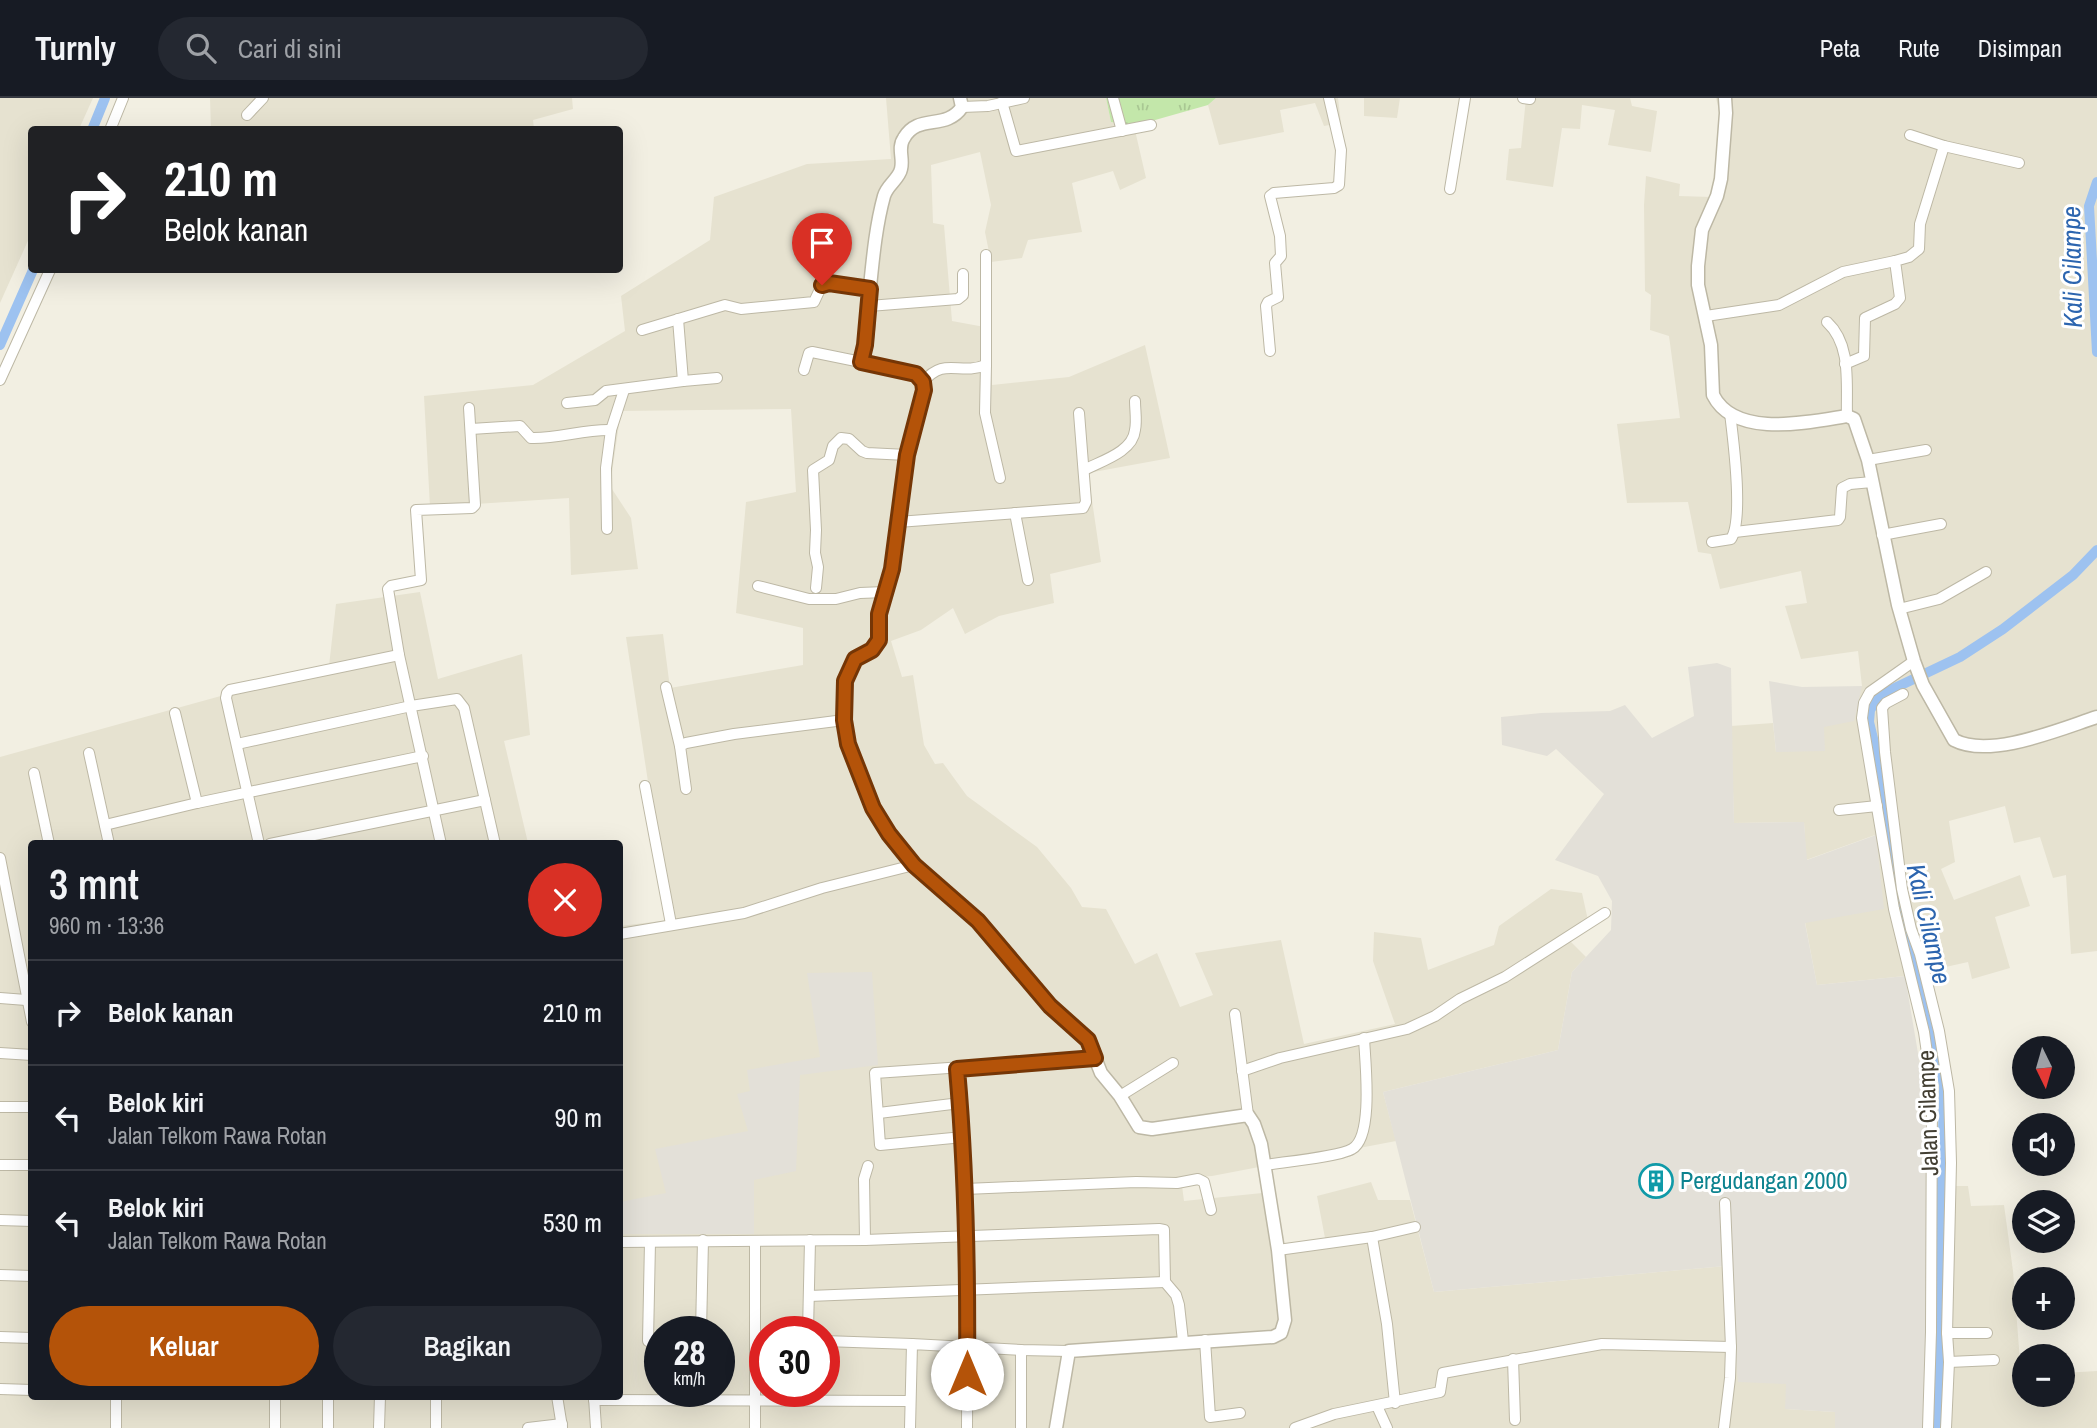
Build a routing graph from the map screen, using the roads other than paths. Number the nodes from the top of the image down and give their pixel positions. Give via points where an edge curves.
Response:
1 (123, 98) edge
2 (263, 98) edge
3 (1024, 98) edge
4 (1113, 98) edge
5 (1329, 98) edge
6 (1465, 98) edge
7 (1725, 98) edge
8 (961, 102) edge
9 (1002, 102) junction
10 (247, 115) dead end
11 (1151, 125) dead end
12 (112, 126) edge
13 (1122, 131) junction
14 (1910, 135) dead end
15 (1944, 146) junction
16 (2019, 163) dead end
17 (1450, 189) dead end
18 (986, 255) dead end
19 (1895, 261) junction
20 (49, 273) edge
21 (963, 274) dead end
22 (870, 289) junction
23 (869, 306) junction
24 (1706, 316) junction
25 (678, 318) junction
26 (1827, 322) dead end
27 (642, 330) dead end
28 (1270, 351) dead end
29 (861, 362) junction
30 (1845, 364) junction
31 (985, 365) junction
32 (804, 370) dead end
33 (717, 378) dead end
34 (0, 380) edge
35 (683, 381) junction
36 (923, 382) junction
37 (624, 390) junction
38 (1135, 401) dead end
39 (567, 403) dead end
40 (469, 408) dead end
41 (1079, 413) dead end
42 (1730, 413) junction
43 (1847, 416) junction
44 (471, 429) junction
45 (611, 430) junction
46 (1926, 450) dead end
47 (907, 455) junction
48 (1868, 460) junction
49 (1084, 470) junction
50 (1000, 478) dead end
51 (1872, 482) junction
52 (1015, 513) junction
53 (898, 522) junction
54 (1941, 524) dead end
55 (607, 528) dead end
56 (1735, 532) junction
57 (1882, 535) junction
58 (1712, 541) dead end
59 (1986, 572) dead end
60 (1028, 580) dead end
61 (758, 586) dead end
62 (816, 588) dead end
63 (885, 592) junction
64 (1899, 609) junction
65 (399, 655) junction
66 (1915, 665) junction
67 (666, 687) dead end
68 (1902, 694) dead end
69 (411, 706) junction
70 (175, 713) dead end
71 (2097, 717) edge
72 (844, 720) junction
73 (237, 744) junction
74 (680, 746) junction
75 (89, 753) dead end
76 (423, 756) junction
77 (34, 773) dead end
78 (645, 786) dead end
79 (686, 789) dead end
80 (249, 792) junction
81 (485, 800) junction
82 (197, 803) junction
83 (1877, 807) junction
84 (1839, 810) dead end
85 (433, 811) junction
86 (105, 825) junction
87 (48, 840) edge
88 (108, 840) edge
89 (258, 840) edge
90 (290, 840) edge
91 (440, 840) edge
92 (494, 840) edge
93 (0, 858) edge
94 (914, 865) junction
95 (1900, 908) junction
96 (1605, 913) dead end
97 (671, 924) junction
98 (623, 933) edge
99 (28, 949) edge
100 (19, 950) junction
101 (1913, 956) junction
102 (0, 998) edge
103 (26, 1000) junction
104 (28, 1007) edge
105 (1236, 1014) dead end
106 (1364, 1038) junction
107 (0, 1054) edge
108 (28, 1055) edge
109 (1095, 1058) junction
110 (1173, 1063) dead end
111 (957, 1069) junction
112 (1242, 1071) junction
113 (1120, 1096) junction
114 (960, 1102) junction
115 (0, 1107) edge
116 (28, 1107) edge
117 (879, 1113) junction
118 (1248, 1115) junction
119 (963, 1137) junction
120 (0, 1165) edge
121 (28, 1165) edge
122 (1265, 1165) junction
123 (867, 1166) dead end
124 (965, 1189) junction
125 (1725, 1203) dead end
126 (1211, 1210) dead end
127 (0, 1220) edge
128 (28, 1221) edge
129 (1415, 1227) dead end
130 (968, 1236) junction
131 (1372, 1237) junction
132 (703, 1240) junction
133 (810, 1240) junction
134 (864, 1240) junction
135 (755, 1241) junction
136 (623, 1242) edge
137 (650, 1242) junction
138 (1278, 1250) junction
139 (0, 1275) edge
140 (28, 1276) edge
141 (1165, 1282) junction
142 (967, 1291) junction
143 (808, 1296) junction
144 (649, 1316) edge
145 (701, 1316) edge
146 (755, 1316) edge
147 (808, 1316) edge
148 (1947, 1333) junction
149 (1987, 1333) dead end
150 (0, 1337) edge
151 (28, 1338) edge
152 (1205, 1340) junction
153 (1183, 1341) junction
154 (840, 1342) edge
155 (912, 1344) junction
156 (967, 1347) junction
157 (1731, 1347) junction
158 (1021, 1350) junction
159 (1069, 1351) junction
160 (1513, 1359) junction
161 (1994, 1360) dead end
162 (1949, 1362) junction
163 (0, 1389) edge
164 (28, 1390) edge
165 (623, 1397) edge
166 (644, 1397) edge
167 (840, 1398) edge
168 (116, 1400) edge
169 (275, 1400) edge
170 (327, 1400) edge
171 (380, 1400) edge
172 (436, 1400) edge
173 (559, 1400) edge
174 (594, 1400) edge
175 (910, 1401) junction
176 (1395, 1403) junction
177 (1377, 1406) junction
178 (754, 1407) edge
179 (1240, 1413) dead end
180 (1515, 1420) dead end
181 (562, 1426) edge
182 (116, 1428) edge
183 (275, 1428) edge
184 (328, 1428) edge
185 (379, 1428) edge
186 (436, 1428) edge
187 (528, 1428) edge
188 (596, 1428) edge
189 (755, 1428) edge
190 (911, 1428) edge
191 (967, 1428) edge
192 (1021, 1428) edge
193 (1056, 1428) edge
194 (1295, 1428) edge
195 (1387, 1428) edge
196 (1724, 1428) edge
197 (1928, 1428) edge
198 (1946, 1428) edge

1 - 12 street
2 - 10 street
3 - 9 street
4 - 13 street
5 - 28 street via 1341,150 1339,185 1270,196 1281,256 1275,263 1278,297 1266,306
6 - 17 street
7 - 24 street via 1717,196 1705,219 1699,247 1698,285
8 - 9 street via 988,106
8 - 22 street via 956,116 915,125 901,142 901,172 885,194
9 - 13 street via 1016,151
11 - 13 street
14 - 15 street
15 - 16 street
15 - 19 street via 1920,224 1919,249
18 - 31 street
19 - 24 street via 1843,272 1779,305
19 - 30 street via 1900,298 1865,318 1864,356
20 - 34 street
21 - 23 street via 963,295 958,299
22 - 23 street
22 - 25 street via 829,283 822,285 814,302 741,309 725,305
23 - 29 street
24 - 42 street via 1713,395
25 - 27 street
25 - 35 street
26 - 30 street via 1837,332
29 - 32 street via 812,352
29 - 36 street via 916,374
30 - 43 street
31 - 36 street via 933,370
31 - 50 street via 985,413
33 - 35 street
35 - 37 street
36 - 47 street via 923,399
37 - 39 street
37 - 45 street
38 - 49 street via 1132,441
40 - 44 street
41 - 49 street
42 - 43 street via 1771,426
42 - 56 street
43 - 48 street via 1854,419
44 - 45 street via 520,426 531,438 541,439
44 - 65 street via 475,505 416,510 421,580 388,589
45 - 55 street
46 - 48 street
47 - 53 street
47 - 62 street via 867,453 849,439 841,439 829,460 813,470
48 - 51 street
49 - 52 street via 1083,508
51 - 56 street via 1842,488 1838,520
51 - 57 street
52 - 53 street
52 - 60 street
53 - 63 street
54 - 57 street
56 - 58 street via 1731,539
57 - 64 street
59 - 64 street via 1952,593
61 - 63 street via 809,599
63 - 72 street via 879,640 855,659 845,681
64 - 66 street
65 - 69 street
65 - 73 street via 230,690 226,698
66 - 71 street via 1950,736 1971,747 2021,741
66 - 83 street, Jalan Cilampe via 1870,692 1864,703
67 - 74 street
68 - 95 street via 1886,703 1882,715
69 - 73 street
69 - 76 street
69 - 81 street via 451,699 461,702
70 - 82 street
72 - 74 street
72 - 94 street via 848,744 873,808
73 - 80 street
74 - 79 street
75 - 86 street
76 - 80 street
76 - 85 street
77 - 87 street
78 - 97 street
80 - 82 street
80 - 89 street
81 - 85 street
81 - 92 street
82 - 86 street
83 - 84 street
83 - 95 street, Jalan Cilampe
85 - 90 street
85 - 91 street
86 - 88 street
93 - 100 street
94 - 97 street via 744,913
94 - 109 street via 978,921 1050,1006 1088,1040
95 - 101 street, Jalan Cilampe
96 - 106 street via 1435,1016 1407,1029
97 - 98 street
99 - 100 street
100 - 103 street
101 - 148 street via 1939,1031 1949,1091
101 - 197 street, Jalan Cilampe via 1932,1088
102 - 103 street
103 - 104 street
105 - 112 street
106 - 112 street
106 - 122 street via 1366,1100 1359,1144 1346,1152
107 - 108 street
109 - 111 street
109 - 113 street
110 - 113 street
111 - 114 street
111 - 117 street via 875,1073
112 - 118 street
113 - 118 street via 1139,1127 1145,1129
114 - 117 street
114 - 119 street
115 - 116 street
117 - 119 street via 880,1145
118 - 122 street
119 - 124 street
120 - 121 street
122 - 138 street
123 - 134 street
124 - 126 street via 1198,1179 1204,1182
124 - 130 street
125 - 157 street
127 - 128 street
129 - 131 street
130 - 134 street
130 - 141 street via 1164,1230
130 - 142 street
131 - 138 street
131 - 176 street
132 - 135 street
132 - 137 street
132 - 145 street
133 - 134 street
133 - 135 street
133 - 143 street
135 - 146 street
136 - 137 street
137 - 144 street
138 - 152 street via 1285,1320 1281,1333
139 - 140 street
141 - 142 street
141 - 153 street via 1176,1295
142 - 143 street
142 - 156 street
143 - 147 street
148 - 149 street
148 - 162 street
150 - 151 street
152 - 153 street
152 - 179 street via 1210,1416
153 - 159 street
154 - 155 street
155 - 156 street
155 - 175 street
156 - 158 street
156 - 191 street
157 - 160 street via 1602,1344
157 - 196 street
158 - 159 street
158 - 192 street
159 - 193 street
160 - 176 street via 1443,1373 1440,1392
160 - 180 street
161 - 162 street
162 - 198 street
163 - 164 street
165 - 166 street
167 - 175 street
168 - 182 street
169 - 183 street
170 - 184 street
171 - 185 street
172 - 186 street
173 - 181 street
174 - 188 street
175 - 190 street
176 - 177 street
177 - 194 street
177 - 195 street
178 - 189 street
181 - 187 street

